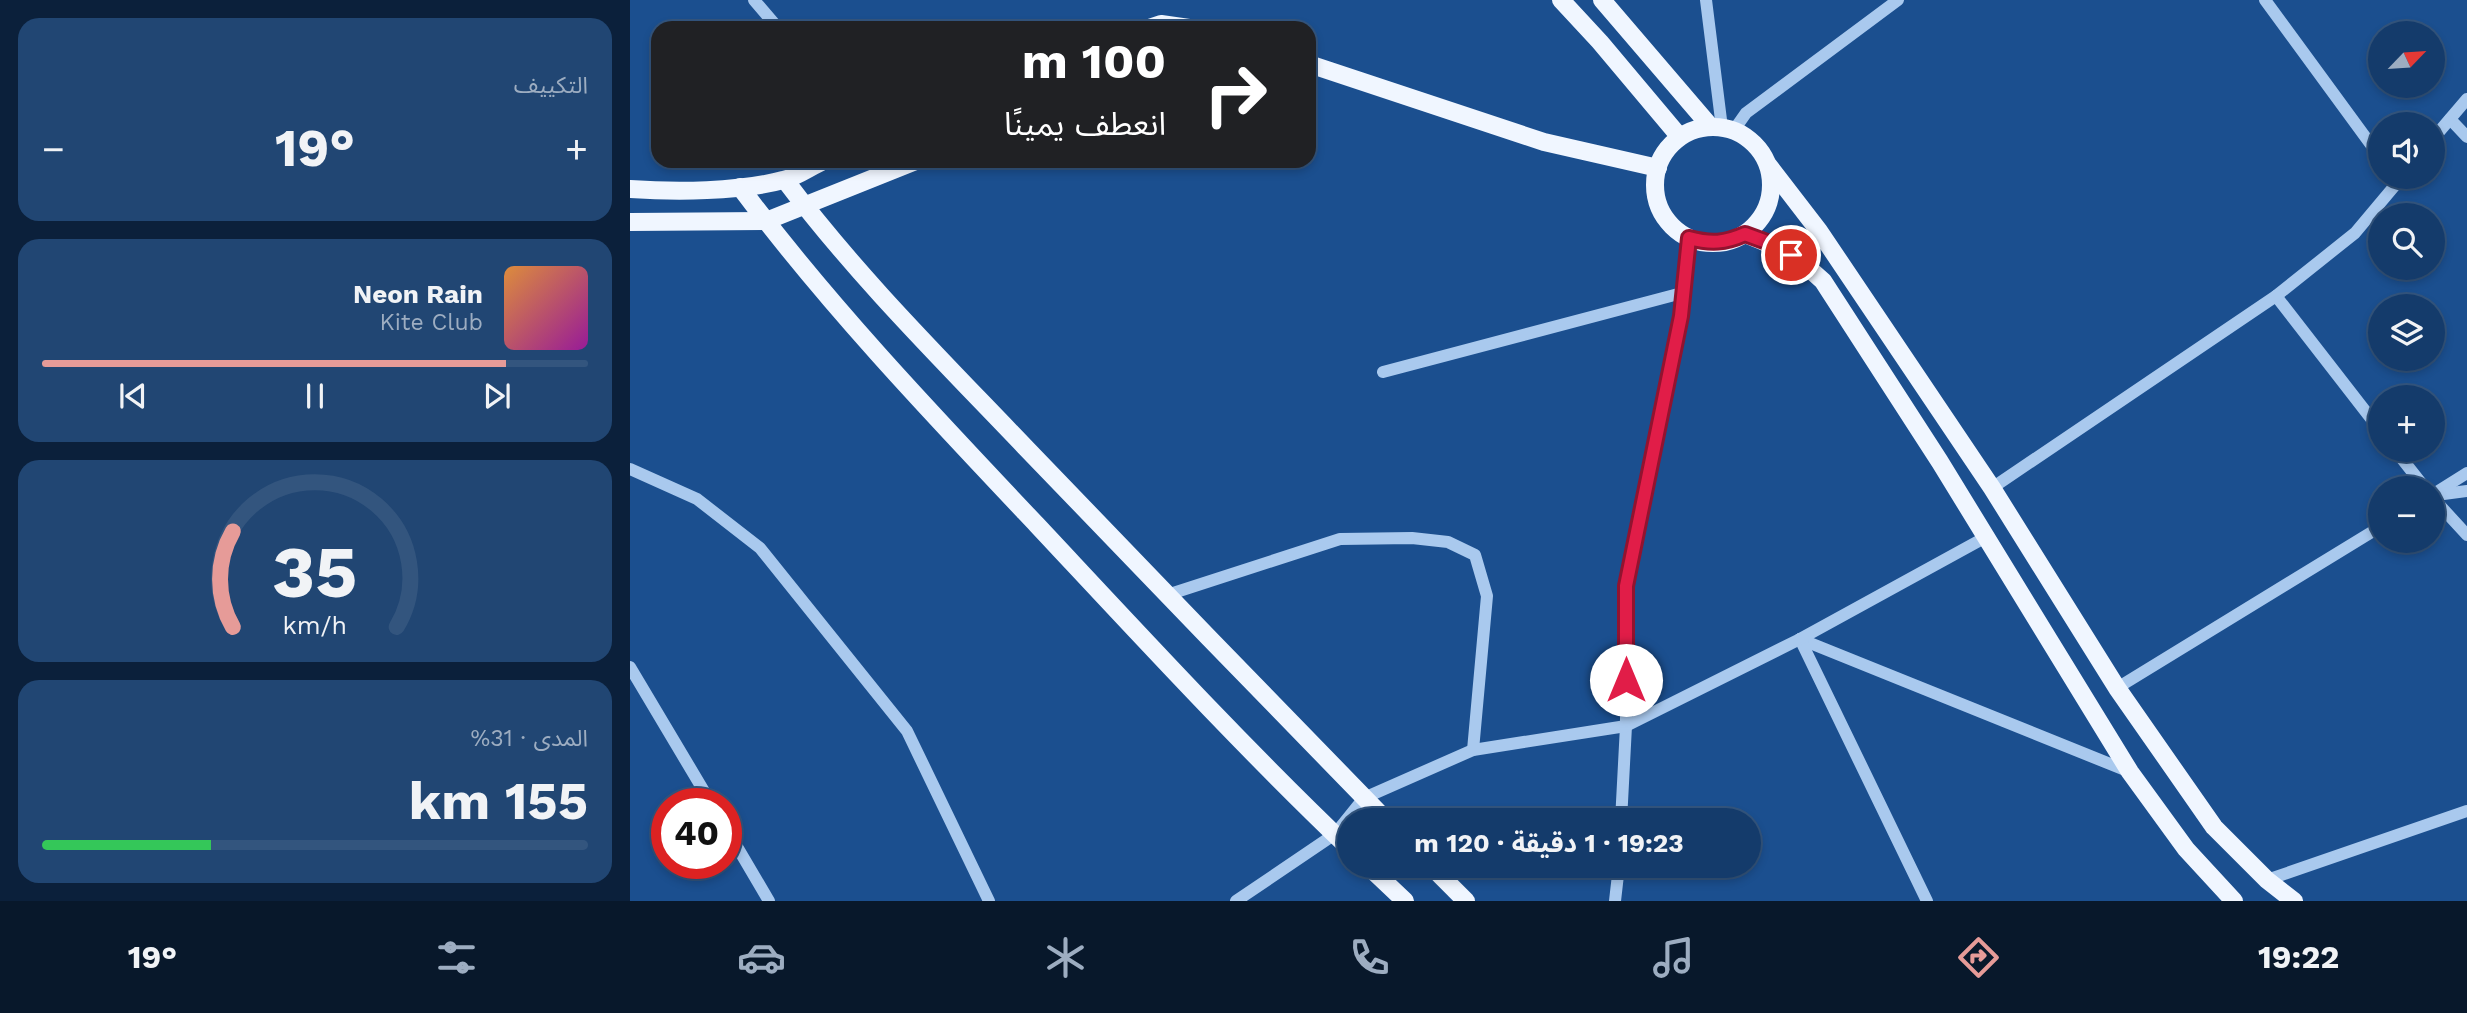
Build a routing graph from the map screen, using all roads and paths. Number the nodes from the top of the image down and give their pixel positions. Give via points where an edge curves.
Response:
1 (754, 0) edge
2 (1561, 0) edge
3 (1602, 0) edge
4 (1706, 0) edge
5 (1898, 0) edge
6 (2265, 0) edge
7 (772, 21) edge
8 (1316, 66) edge
9 (2467, 99) edge
10 (2450, 119) junction
11 (2445, 125) edge
12 (1722, 128) junction
13 (1679, 136) junction
14 (2467, 137) edge
15 (2368, 141) edge
16 (1769, 166) junction
17 (809, 168) edge
18 (899, 168) edge
19 (1658, 168) junction
20 (785, 180) junction
21 (740, 187) junction
22 (630, 189) edge
23 (2389, 189) edge
24 (805, 206) junction
25 (766, 221) junction
26 (630, 222) edge
27 (1745, 234) junction
28 (1689, 238) junction
29 (1682, 293) junction
30 (2276, 296) junction
31 (1383, 372) dead end
32 (2368, 415) edge
33 (2404, 462) edge
34 (630, 469) edge
35 (2467, 473) edge
36 (2416, 476) edge
37 (2445, 487) edge
38 (1992, 488) junction
39 (2467, 491) edge
40 (2445, 494) edge
41 (2445, 510) edge
42 (2368, 534) edge
43 (2467, 535) edge
44 (1986, 537) junction
45 (1167, 595) junction
46 (1800, 639) junction
47 (630, 667) edge
48 (2117, 688) junction
49 (1626, 726) junction
50 (1473, 750) junction
51 (2130, 772) junction
52 (702, 788) edge
53 (1364, 798) junction
54 (1374, 808) edge
55 (1622, 808) edge
56 (2467, 811) edge
57 (1335, 834) junction
58 (742, 855) edge
59 (1381, 878) edge
60 (1443, 878) edge
61 (1618, 878) edge
62 (2267, 880) junction
63 (769, 901) edge
64 (989, 901) edge
65 (1236, 901) edge
66 (1405, 901) edge
67 (1465, 901) edge
68 (1615, 901) edge
69 (1927, 901) edge
70 (2234, 901) edge
71 (2294, 901) edge

1 - 7 street
2 - 13 main road
3 - 12 main road
4 - 12 street
5 - 12 street
6 - 15 street
8 - 19 main road via 1544,142
9 - 10 street
10 - 11 street
10 - 14 street
12 - 13 main road via 1691,130
12 - 16 main road via 1746,136
13 - 19 main road
16 - 27 main road via 1769,204
16 - 38 main road via 1819,231
17 - 20 main road
18 - 24 main road
19 - 28 main road via 1656,193 1661,209 1673,227
20 - 21 main road
20 - 24 main road
21 - 22 main road
21 - 25 main road
23 - 30 street via 2355,233
24 - 25 main road
24 - 45 main road via 913,329
25 - 26 main road
25 - 57 main road via 903,382 1242,744
27 - 28 main road via 1728,242
27 - 44 main road via 1775,245 1823,281
28 - 29 street
29 - 31 street
29 - 49 street via 1626,586
30 - 32 street
30 - 38 street
33 - 36 street
34 - 64 street via 697,499 760,548 907,731
35 - 37 street
38 - 48 main road
39 - 40 street
41 - 43 street
42 - 48 street
44 - 46 street
44 - 51 main road
45 - 50 street via 1340,539 1448,542 1475,555 1487,596
45 - 53 main road
46 - 49 street
46 - 51 street
46 - 69 street
47 - 52 street
48 - 62 main road via 2214,827
49 - 50 street
49 - 55 street
50 - 53 street
51 - 70 main road via 2186,849
53 - 54 main road
53 - 57 street
56 - 62 street
57 - 65 street
58 - 63 street
59 - 66 main road
60 - 67 main road
61 - 68 street
62 - 71 main road

